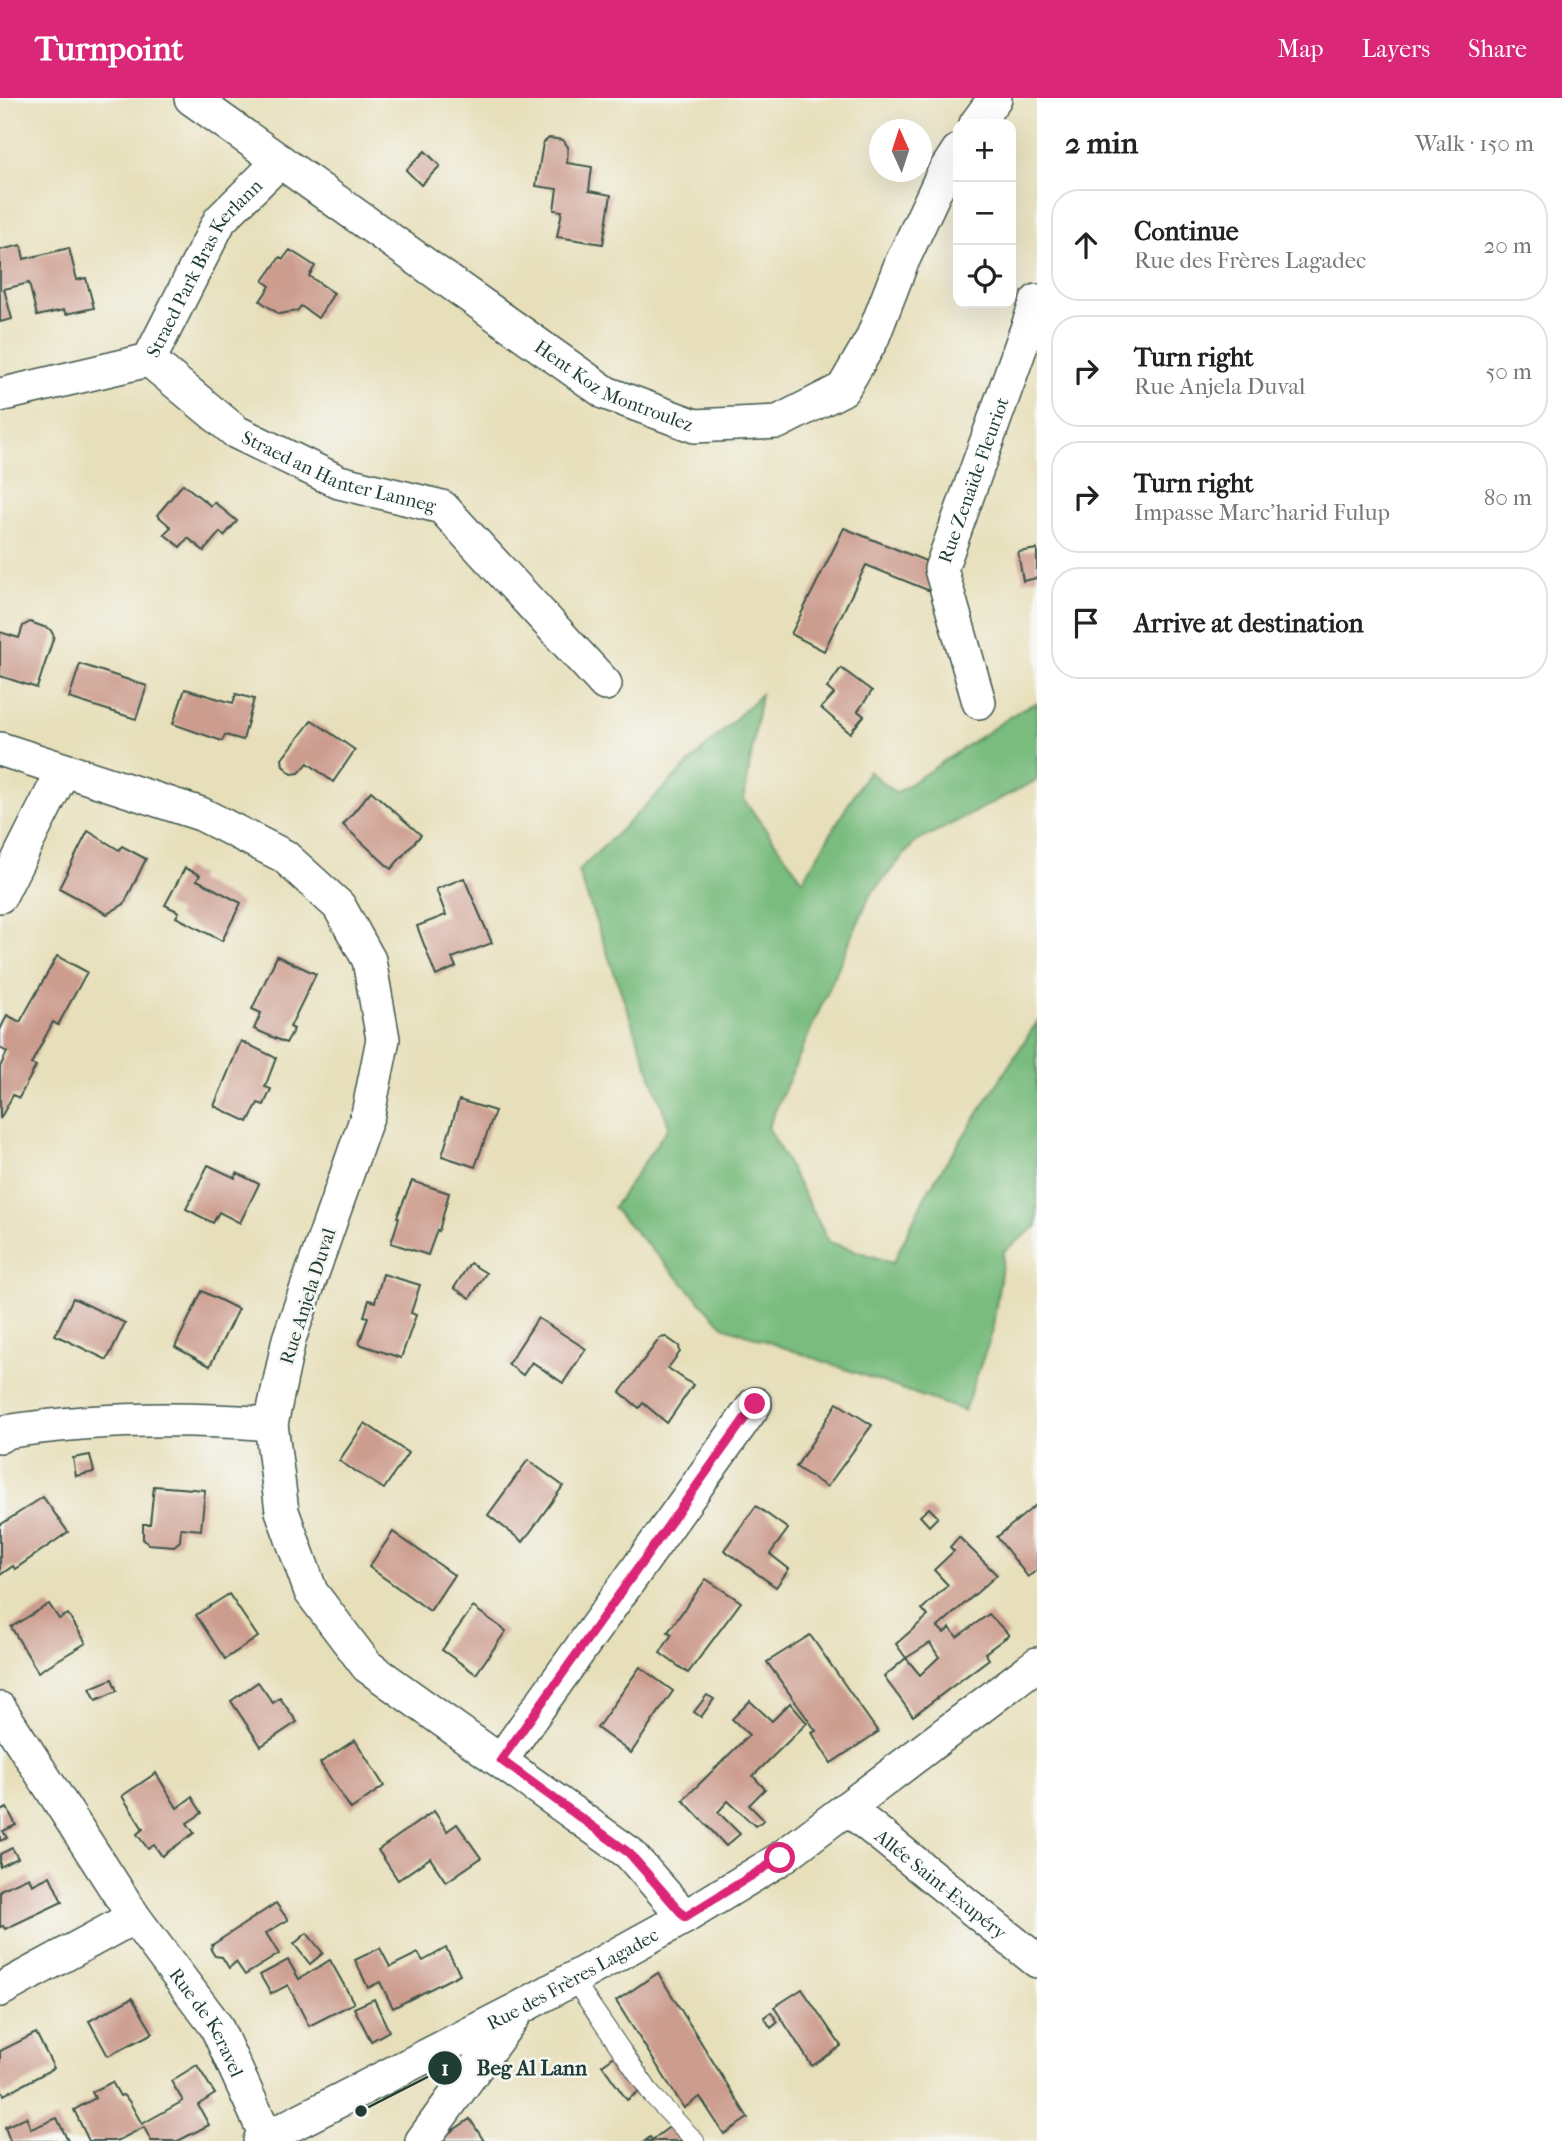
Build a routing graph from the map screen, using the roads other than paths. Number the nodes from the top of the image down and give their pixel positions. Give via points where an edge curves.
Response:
1 (191, 98) edge
2 (953, 159) edge
3 (280, 161) junction
4 (1037, 301) edge
5 (149, 360) junction
6 (0, 395) edge
7 (605, 684) dead end
8 (979, 702) dead end
9 (0, 749) edge
10 (63, 771) junction
11 (0, 896) edge
12 (755, 1404) dead end
13 (271, 1424) junction
14 (2, 1430) edge
15 (1037, 1664) edge
16 (0, 1709) edge
17 (9, 1742) edge
18 (501, 1760) junction
19 (846, 1808) junction
20 (134, 1917) junction
21 (685, 1917) junction
22 (1037, 1961) edge
23 (573, 1979) junction
24 (0, 1990) edge
25 (519, 2009) junction
26 (263, 2139) edge
27 (422, 2141) edge
28 (695, 2141) edge

1 - 3 street, Hent Koz Montroulez
2 - 3 street, Hent Koz Montroulez via 901,264 872,339 843,388 778,422 695,426 606,393
3 - 5 street, Straed Park Bras Kerlann via 220,220
4 - 8 street, Rue Zenaïde Fleuriot via 941,569
5 - 6 street, Straed Park Bras Kerlann
5 - 7 street, Straed an Hanter Lanneg via 236,432 339,482 442,507
9 - 10 street, Rue Anjela Duval
10 - 11 street
10 - 13 street, Rue Anjela Duval via 201,814 284,856 339,906 369,961 383,1039 368,1114 289,1339
12 - 18 street
13 - 14 street via 189,1418 71,1422
13 - 18 street, Rue Anjela Duval via 282,1511 312,1592 367,1666
15 - 19 street, Rue des Frères Lagadec
16 - 17 street, Rue de Keravel
17 - 20 street, Rue de Keravel
18 - 21 street, Rue Anjela Duval via 629,1853
19 - 21 street, Rue des Frères Lagadec via 780,1858
19 - 22 street, Allée Saint-Exupéry
20 - 24 street
20 - 26 street, Rue de Keravel via 216,2026
21 - 23 street, Rue des Frères Lagadec
23 - 25 street, Rue des Frères Lagadec
23 - 28 lane via 652,2095
25 - 26 street, Rue des Frères Lagadec
25 - 27 street

